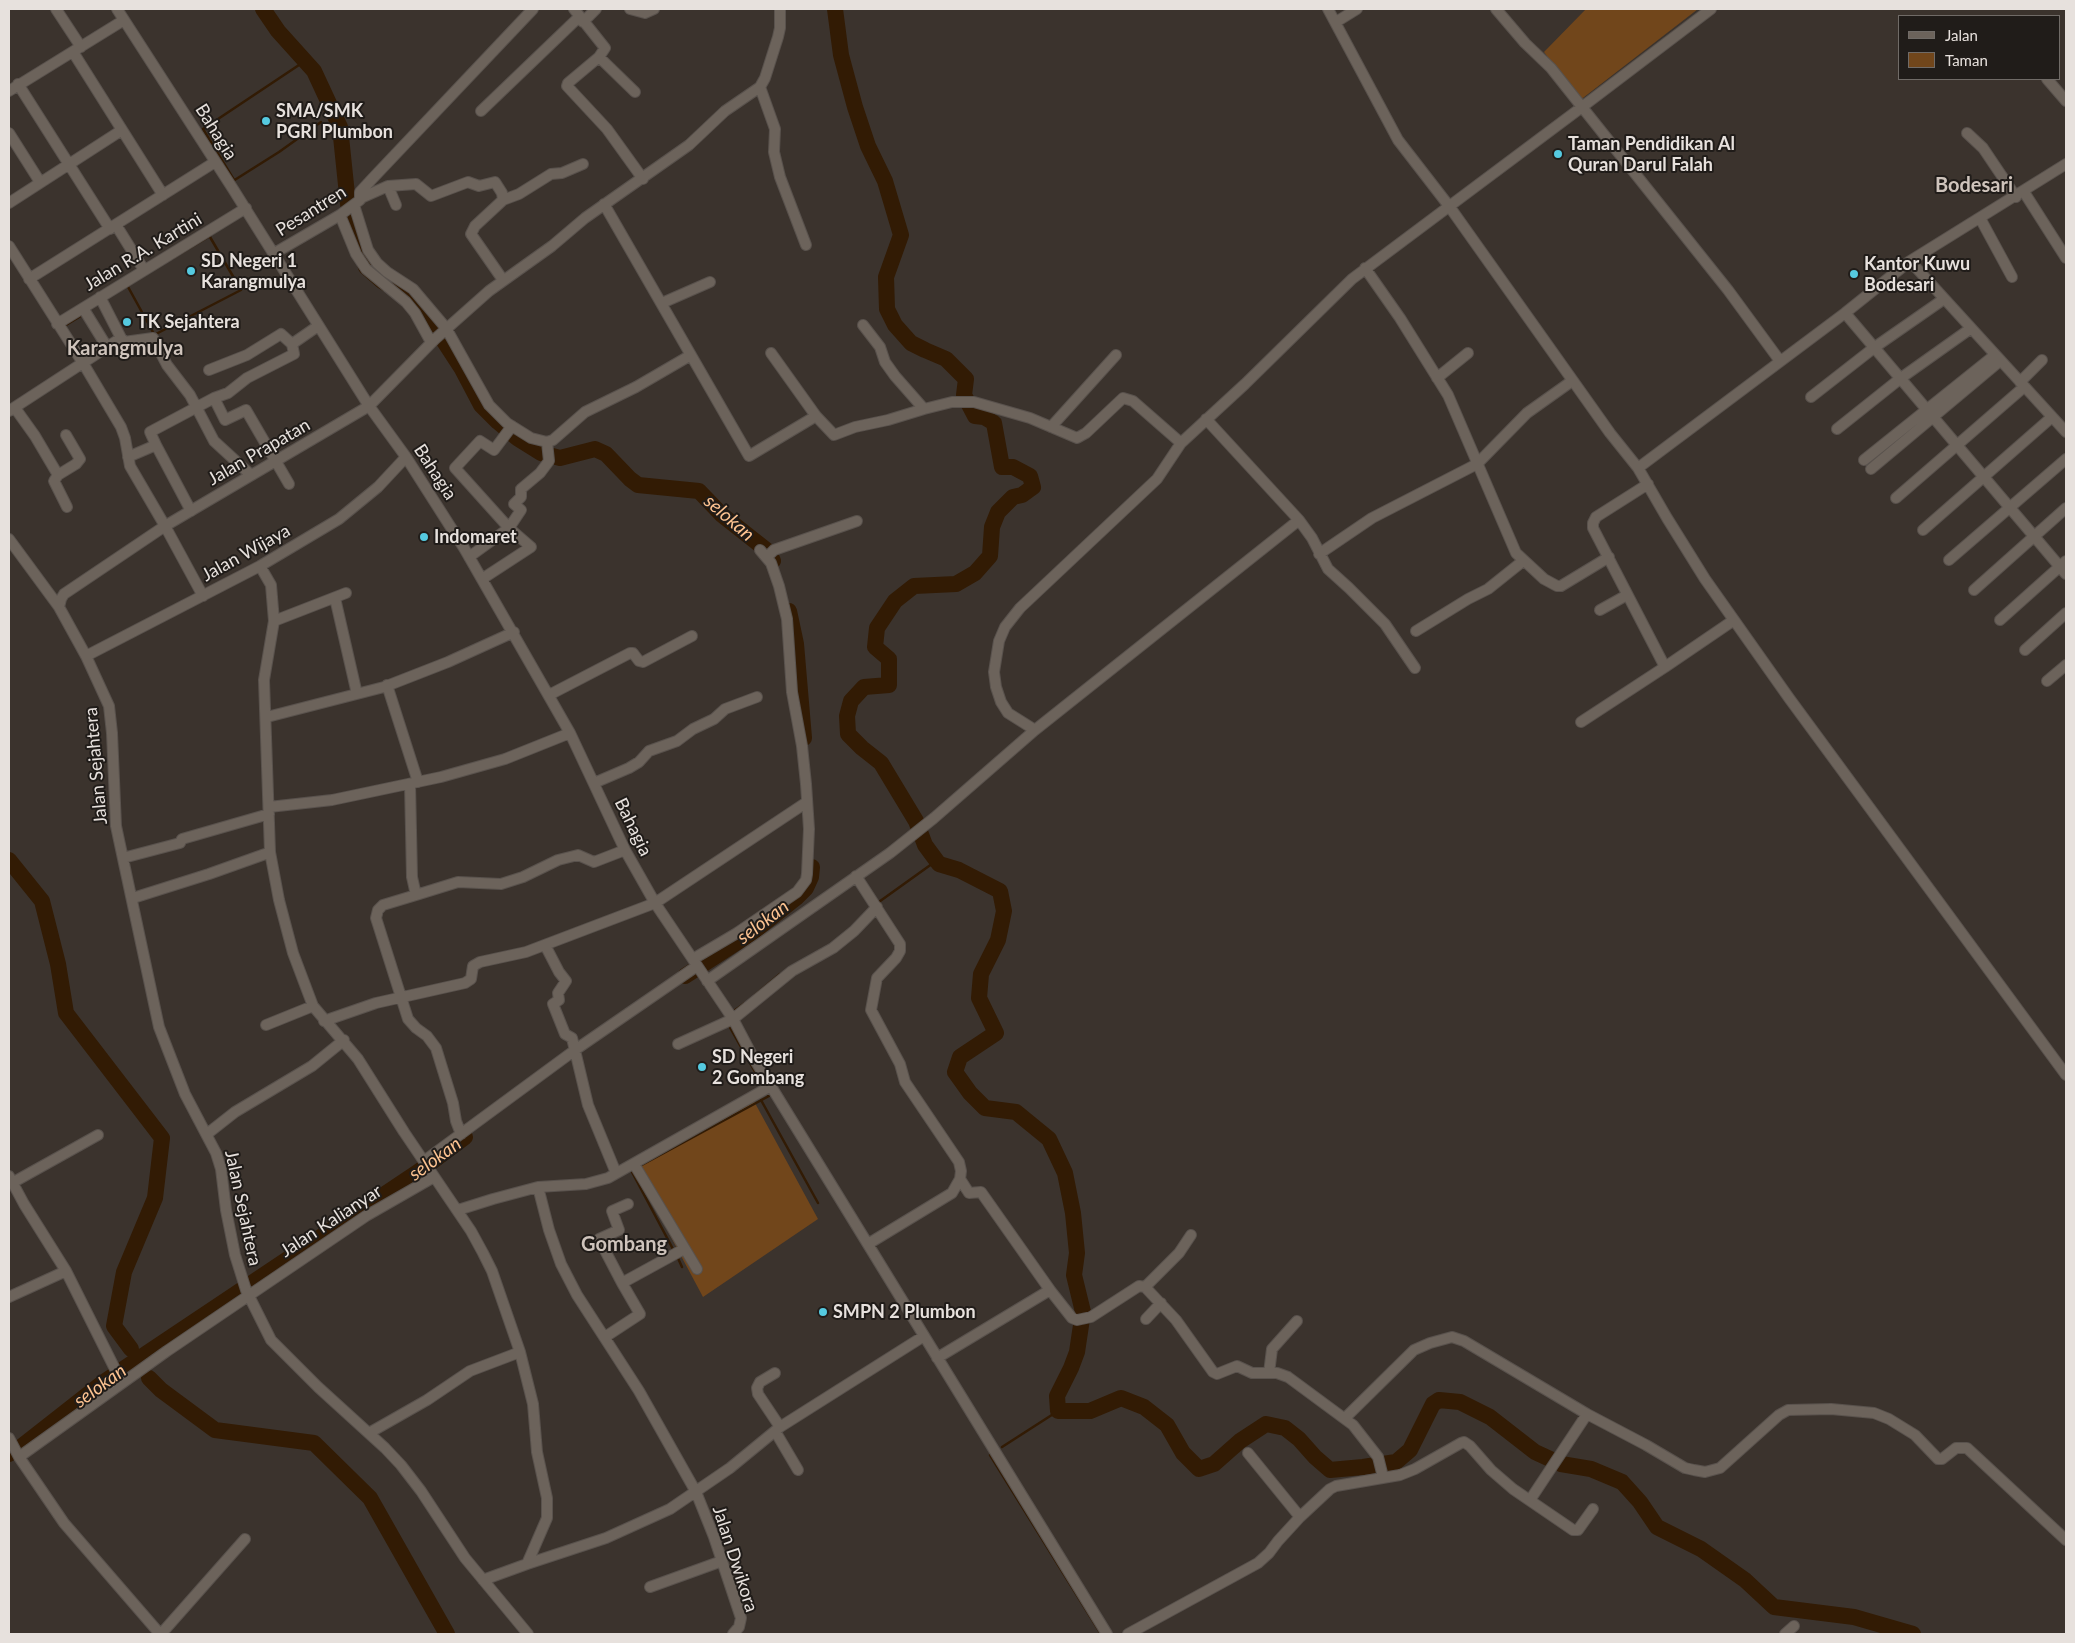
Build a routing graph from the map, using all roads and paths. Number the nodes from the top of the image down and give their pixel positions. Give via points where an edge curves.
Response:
1 (56, 9) edge
2 (118, 9) edge
3 (533, 9) edge
4 (596, 9) edge
5 (630, 9) edge
6 (654, 9) edge
7 (780, 9) edge
8 (1328, 9) edge
9 (1357, 9) edge
10 (1496, 9) edge
11 (1710, 9) edge
12 (579, 16) edge
13 (124, 20) junction
14 (1336, 22) junction
15 (77, 49) junction
16 (599, 56) junction
17 (2048, 80) edge
18 (18, 84) junction
19 (760, 87) junction
20 (9, 91) edge
21 (635, 92) dead end
22 (2066, 101) edge
23 (1582, 107) junction
24 (481, 111) dead end
25 (122, 130) junction
26 (9, 133) edge
27 (1967, 134) dead end
28 (215, 162) junction
29 (69, 163) junction
30 (583, 164) dead end
31 (2066, 164) edge
32 (643, 179) junction
33 (40, 182) junction
34 (388, 186) junction
35 (2020, 194) junction
36 (163, 195) junction
37 (503, 200) junction
38 (9, 203) edge
39 (352, 204) junction
40 (604, 204) junction
41 (396, 205) dead end
42 (1449, 206) junction
43 (246, 208) junction
44 (1980, 218) junction
45 (113, 227) junction
46 (806, 245) dead end
47 (9, 246) edge
48 (273, 254) junction
49 (2066, 258) edge
50 (1910, 262) junction
51 (1365, 268) junction
52 (144, 270) junction
53 (2012, 277) dead end
54 (29, 279) junction
55 (504, 280) junction
56 (710, 282) dead end
57 (1944, 299) junction
58 (101, 300) junction
59 (662, 303) junction
60 (85, 311) junction
61 (1845, 313) junction
62 (57, 324) junction
63 (862, 325) dead end
64 (318, 326) junction
65 (444, 329) junction
66 (1970, 329) junction
67 (120, 338) junction
68 (433, 340) junction
69 (292, 344) junction
70 (107, 347) junction
71 (1875, 347) junction
72 (770, 353) dead end
73 (1468, 353) dead end
74 (1116, 354) dead end
75 (691, 355) junction
76 (1998, 358) junction
77 (2042, 360) dead end
78 (1780, 361) junction
79 (83, 363) junction
80 (209, 370) dead end
81 (1438, 378) junction
82 (1901, 378) junction
83 (1572, 381) junction
84 (2022, 385) junction
85 (1811, 397) dead end
86 (214, 398) junction
87 (370, 406) junction
88 (197, 407) junction
89 (924, 409) junction
90 (1926, 409) junction
91 (12, 410) edge
92 (816, 416) junction
93 (2052, 416) junction
94 (1206, 418) junction
95 (1934, 418) junction
96 (1052, 427) junction
97 (510, 429) junction
98 (1837, 429) dead end
99 (2066, 432) edge
100 (1897, 433) junction
101 (66, 435) dead end
102 (1904, 442) junction
103 (547, 443) junction
104 (1181, 443) junction
105 (156, 445) junction
106 (1959, 446) junction
107 (128, 457) junction
108 (406, 457) junction
109 (2066, 459) edge
110 (277, 460) junction
111 (1864, 460) dead end
112 (1477, 464) junction
113 (1638, 468) junction
114 (1871, 469) dead end
115 (58, 475) junction
116 (251, 475) junction
117 (1984, 476) junction
118 (289, 484) dead end
119 (1648, 484) junction
120 (1896, 498) dead end
121 (2011, 506) junction
122 (68, 507) dead end
123 (2066, 508) edge
124 (191, 510) junction
125 (1299, 520) junction
126 (857, 521) dead end
127 (165, 526) junction
128 (509, 528) junction
129 (1923, 530) dead end
130 (2035, 536) junction
131 (9, 539) edge
132 (1319, 554) junction
133 (469, 557) junction
134 (1609, 558) junction
135 (1949, 560) dead end
136 (1523, 561) junction
137 (260, 566) junction
138 (2064, 567) edge
139 (482, 578) junction
140 (1974, 590) dead end
141 (346, 593) dead end
142 (1627, 595) junction
143 (203, 596) junction
144 (335, 598) junction
145 (59, 607) junction
146 (1600, 610) dead end
147 (2066, 613) edge
148 (1734, 620) junction
149 (2000, 620) dead end
150 (274, 621) junction
151 (1416, 631) dead end
152 (514, 632) junction
153 (692, 636) dead end
154 (2025, 650) dead end
155 (86, 656) junction
156 (2066, 665) edge
157 (1665, 667) junction
158 (1415, 668) dead end
159 (2047, 681) dead end
160 (387, 686) junction
161 (357, 694) junction
162 (549, 695) junction
163 (757, 697) dead end
164 (266, 717) junction
165 (1581, 722) dead end
166 (1035, 730) junction
167 (570, 733) junction
168 (414, 783) junction
169 (594, 783) junction
170 (807, 802) junction
171 (267, 813) junction
172 (625, 850) junction
173 (268, 852) dead end
174 (123, 858) junction
175 (856, 876) junction
176 (416, 895) junction
177 (133, 898) junction
178 (655, 903) junction
179 (875, 904) junction
180 (545, 944) junction
181 (698, 966) junction
182 (707, 982) junction
183 (400, 998) junction
184 (313, 1006) junction
185 (733, 1019) junction
186 (324, 1021) junction
187 (266, 1025) dead end
188 (344, 1040) junction
189 (678, 1044) dead end
190 (576, 1051) junction
191 (2066, 1075) edge
192 (771, 1086) junction
193 (207, 1134) junction
194 (461, 1134) junction
195 (98, 1135) dead end
196 (425, 1164) junction
197 (636, 1168) junction
198 (616, 1174) junction
199 (434, 1178) junction
200 (10, 1179) edge
201 (960, 1179) junction
202 (538, 1187) junction
203 (628, 1204) dead end
204 (458, 1210) junction
205 (1191, 1235) dead end
206 (868, 1244) junction
207 (683, 1250) junction
208 (697, 1269) dead end
209 (66, 1271) junction
210 (622, 1283) junction
211 (1145, 1286) junction
212 (246, 1290) junction
213 (1050, 1290) junction
214 (9, 1297) edge
215 (1161, 1303) junction
216 (1146, 1319) dead end
217 (1297, 1321) dead end
218 (924, 1336) junction
219 (605, 1337) junction
220 (520, 1352) junction
221 (938, 1358) junction
222 (775, 1373) dead end
223 (1269, 1373) junction
224 (118, 1377) junction
225 (1588, 1414) junction
226 (1345, 1418) junction
227 (777, 1429) junction
228 (368, 1433) junction
229 (9, 1439) edge
230 (1248, 1454) dead end
231 (18, 1455) junction
232 (1380, 1467) junction
233 (798, 1470) dead end
234 (696, 1492) junction
235 (1530, 1500) junction
236 (1594, 1509) dead end
237 (1300, 1517) junction
238 (246, 1539) dead end
239 (2066, 1540) edge
240 (722, 1561) junction
241 (527, 1564) junction
242 (483, 1580) junction
243 (650, 1587) dead end
244 (1794, 1626) dead end
245 (161, 1634) edge
246 (528, 1634) edge
247 (733, 1634) edge
248 (1106, 1634) edge
249 (1128, 1634) edge
250 (1785, 1634) edge

1 - 15 street
2 - 13 street, Bahagia
3 - 39 street
4 - 12 street
5 - 6 street via 645,13
7 - 19 street via 778,37
8 - 14 street
9 - 14 street
10 - 23 street
11 - 23 street
12 - 16 street via 605,46
12 - 24 street
13 - 15 street
13 - 28 street, Bahagia
14 - 42 street via 1398,140
15 - 18 street
15 - 25 street
16 - 21 street
16 - 32 street via 567,86 607,129
17 - 22 street
18 - 20 street
18 - 29 street
19 - 32 street, Jalan Prapatan via 725,111 689,145
19 - 46 street via 775,129 774,149 780,177
23 - 42 street
23 - 78 street
25 - 29 street
25 - 36 street
26 - 33 street
27 - 35 street via 1983,148
28 - 36 street
28 - 43 street, Bahagia
29 - 33 street
29 - 45 street
30 - 37 street via 551,174
31 - 35 street
32 - 40 street, Jalan Prapatan
33 - 38 street
34 - 37 street via 416,184 431,196 468,182 479,186 492,181 502,192
34 - 39 street
34 - 41 street
35 - 44 street
35 - 49 street
36 - 45 street
37 - 55 street via 474,226 471,234
39 - 48 street, Pesantren
39 - 65 street via 368,250 376,262 413,289
39 - 68 street via 356,254 366,269 406,302
40 - 55 street, Jalan Prapatan
40 - 59 street
42 - 51 street
42 - 83 street
43 - 48 street, Bahagia
43 - 52 street, Jalan R.A. Kartini
44 - 50 street
44 - 53 street
45 - 52 street
45 - 54 street
47 - 54 street
48 - 64 street, Bahagia
50 - 57 street
50 - 61 street
51 - 81 street
51 - 94 street
52 - 58 street, Jalan R.A. Kartini
54 - 62 street
55 - 65 street, Jalan Prapatan
56 - 59 street
57 - 66 street
57 - 71 street
58 - 60 street, Jalan R.A. Kartini
58 - 67 street
59 - 75 street
60 - 62 street, Jalan R.A. Kartini
60 - 70 street
61 - 71 street
61 - 78 street
62 - 79 street
63 - 89 street via 880,347 895,376
64 - 69 street
64 - 87 street, Bahagia
65 - 68 street, Jalan Prapatan
65 - 97 street via 489,405
66 - 76 street
66 - 82 street
67 - 70 street
67 - 88 street via 124,342 152,338
68 - 87 street, Jalan Prapatan
69 - 80 street via 281,334 247,355
69 - 86 street via 294,354
70 - 79 street
71 - 82 street
71 - 85 street
72 - 92 street
73 - 81 street
74 - 96 street
75 - 92 street via 749,456
75 - 103 street via 585,412
76 - 84 street
76 - 90 street
76 - 95 street
77 - 84 street
78 - 113 street
79 - 91 street
79 - 107 street via 121,427
81 - 112 street
82 - 90 street
82 - 98 street
83 - 112 street via 1528,414
83 - 113 street
84 - 93 street
84 - 106 street
86 - 88 street
86 - 110 street via 225,420 246,410
87 - 108 street, Bahagia
87 - 110 street, Jalan Prapatan
88 - 105 street via 150,432
88 - 116 street via 214,441
89 - 92 street via 836,435
89 - 96 street via 967,402 1011,411
90 - 95 street
90 - 100 street
91 - 115 street via 35,436
93 - 99 street
93 - 117 street
94 - 104 street
94 - 125 street
95 - 102 street
95 - 106 street
96 - 104 street via 1081,437 1124,398 1133,401
97 - 103 street
97 - 128 street via 494,450 480,442 455,468
100 - 102 street
100 - 111 street
101 - 115 street via 80,459
102 - 114 street
103 - 128 street via 549,460 521,488 521,497 514,504 521,510
104 - 166 street via 1158,479 1020,608 1005,627 996,655 996,687 1008,712
105 - 107 street
105 - 124 street
106 - 117 street
106 - 120 street
107 - 127 street via 136,478
108 - 133 street, Bahagia
108 - 137 street, Jalan Wijaya via 354,508
109 - 121 street
110 - 116 street, Jalan Prapatan
110 - 118 street
112 - 132 street via 1372,518
112 - 136 street via 1511,546
113 - 119 street
115 - 122 street via 54,481
116 - 124 street, Jalan Prapatan
117 - 121 street
117 - 129 street
119 - 134 street via 1594,520 1593,528
119 - 148 street
121 - 130 street
121 - 135 street
123 - 130 street
124 - 127 street, Jalan Prapatan
125 - 132 street
125 - 166 street
126 - 170 street via 767,553 787,619 792,692 802,746
127 - 143 street
127 - 145 street via 64,594
128 - 133 street
128 - 139 street via 531,546
130 - 138 street
130 - 140 street
131 - 145 street, Jalan Sejahtera
132 - 158 street via 1328,570 1385,624
133 - 139 street, Bahagia
134 - 136 street via 1561,586 1544,579
134 - 142 street
136 - 151 street via 1488,589
137 - 143 street, Jalan Wijaya
137 - 150 street via 271,585
138 - 149 street
139 - 152 street, Bahagia
141 - 144 street
142 - 146 street
142 - 157 street
143 - 155 street, Jalan Wijaya
144 - 150 street
144 - 161 street
145 - 155 street, Jalan Sejahtera
147 - 154 street
148 - 157 street
148 - 191 street
150 - 164 street via 264,680
152 - 160 street
152 - 162 street, Bahagia
153 - 162 street via 643,662 630,653
155 - 174 street, Jalan Sejahtera via 111,716 116,826
156 - 159 street
157 - 165 street
160 - 161 street
160 - 168 street
161 - 164 street
162 - 167 street, Bahagia
163 - 169 street via 725,709 676,741 649,751 629,768
164 - 171 street
166 - 175 street via 919,830
167 - 168 street via 505,759
167 - 169 street, Bahagia
168 - 171 street
168 - 176 street via 412,878
169 - 172 street, Bahagia
170 - 178 street
170 - 181 street via 808,859 803,886 737,933
171 - 174 street via 182,839 180,843
171 - 184 street via 279,900 293,953
172 - 176 street via 594,862 578,855 558,860 501,884 458,882
172 - 178 street, Bahagia
173 - 177 street
174 - 177 street, Jalan Sejahtera
175 - 179 street
175 - 182 street
176 - 183 street via 383,905 376,914
177 - 193 street, Jalan Sejahtera via 159,1028 185,1094
178 - 180 street
178 - 181 street, Bahagia
179 - 185 street via 847,937 792,971
179 - 201 street via 900,944 900,951 877,978 871,1010 900,1064 905,1082 959,1162
180 - 183 street via 476,964 472,968 471,979 465,983
180 - 190 street via 566,982 558,993 559,1000 553,1004 558,1021 565,1034 572,1038
181 - 182 street, Bahagia
181 - 190 street
182 - 185 street, Bahagia
183 - 186 street
183 - 194 street via 408,1019 436,1048
184 - 186 street
184 - 187 street
185 - 189 street
185 - 192 street, Bahagia
186 - 188 street
188 - 193 street via 312,1066 235,1112
188 - 196 street
190 - 194 street
190 - 198 street via 588,1105
192 - 197 street
192 - 206 street, Bahagia
193 - 212 street, Jalan Sejahtera via 218,1159 226,1210
194 - 196 street
195 - 200 street
196 - 199 street
197 - 198 street
197 - 207 street
198 - 202 street via 586,1184
199 - 204 street
199 - 212 street, Jalan Kalianyar
200 - 209 street
201 - 206 street via 952,1193
201 - 213 street via 969,1193 981,1192
202 - 204 street
202 - 219 street, Jalan Dwikora via 561,1264
203 - 210 street via 612,1210 620,1230 599,1239
204 - 220 street via 492,1271
205 - 211 street via 1179,1253
206 - 218 street, Bahagia
207 - 208 street
207 - 210 street
209 - 214 street
209 - 224 street
210 - 219 street via 640,1314
211 - 213 street via 1139,1286 1082,1319 1070,1317
211 - 215 street
212 - 224 street, Jalan Kalianyar via 131,1377
212 - 228 street, Jalan Sejahtera via 276,1346
213 - 221 street
215 - 216 street
215 - 223 street via 1212,1372 1217,1374 1233,1366 1252,1373
217 - 223 street via 1272,1349
218 - 221 street, Bahagia
218 - 227 street
219 - 234 street, Jalan Dwikora
220 - 228 street via 470,1371
220 - 241 street via 533,1404 536,1452 548,1509 544,1529
221 - 248 street, Bahagia
222 - 227 street via 760,1382 757,1388
223 - 226 street via 1288,1377
224 - 231 street, Jalan Kalianyar
225 - 226 street via 1509,1366 1452,1337 1414,1350
225 - 235 street
225 - 239 street via 1685,1468 1705,1472 1720,1468 1788,1410 1874,1413 1915,1435 1938,1459 1956,1448 1967,1448
226 - 232 street via 1364,1438
227 - 233 street
227 - 234 street
228 - 242 street, Jalan Sejahtera via 412,1478 447,1533
229 - 231 street
230 - 237 street
231 - 245 street via 69,1530
232 - 235 street via 1400,1474 1464,1442 1501,1479
232 - 237 street via 1336,1486
234 - 240 street, Jalan Dwikora
234 - 241 street via 670,1509 606,1538
235 - 236 street via 1576,1531
237 - 249 street via 1258,1563
238 - 245 street
240 - 243 street
240 - 247 street, Jalan Dwikora via 741,1618
241 - 242 street
242 - 246 street, Jalan Sejahtera
244 - 250 street

